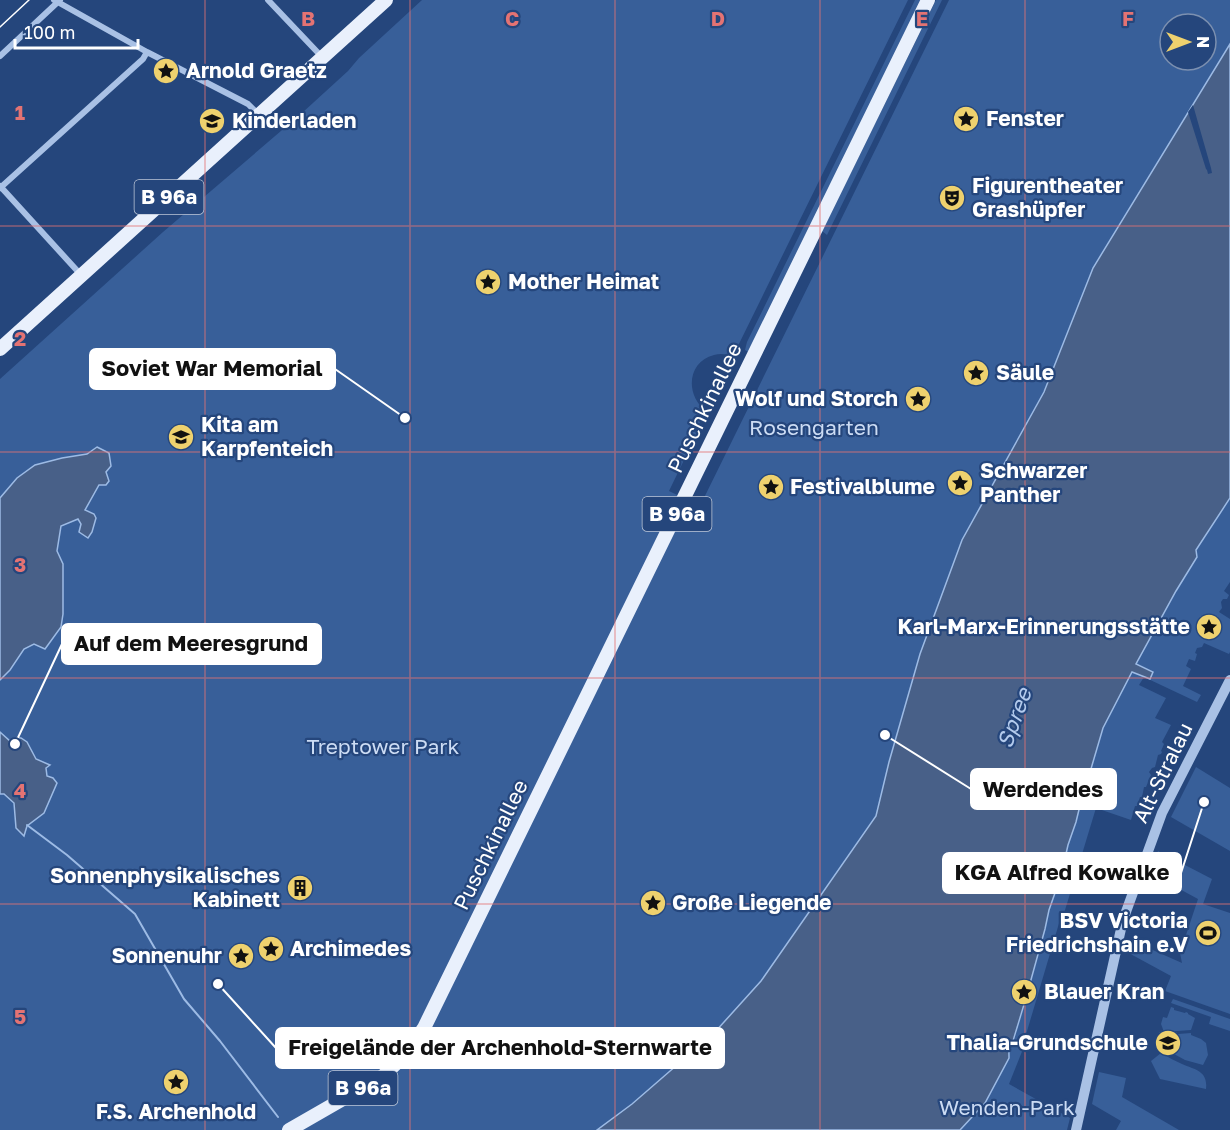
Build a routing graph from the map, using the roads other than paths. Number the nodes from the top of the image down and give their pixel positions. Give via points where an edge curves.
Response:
1 (268, 0) edge
2 (386, 0) edge
3 (928, 0) edge
4 (57, 1) edge
5 (147, 52) junction
6 (0, 56) edge
7 (322, 57) junction
8 (259, 115) junction
9 (0, 187) edge
10 (81, 276) junction
11 (0, 350) edge
12 (1230, 680) edge
13 (289, 1130) edge
14 (1077, 1130) edge

1 - 7 street
2 - 7 main road, B 96a
3 - 13 main road, Puschkinallee / B 96a via 424,1028 407,1053 383,1076
4 - 5 street
4 - 6 street
5 - 8 street via 248,104
5 - 9 street
7 - 8 main road, B 96a
8 - 10 main road, B 96a
9 - 10 street
10 - 11 main road, B 96a
12 - 14 street, Alt-Stralau via 1162,813 1123,920

